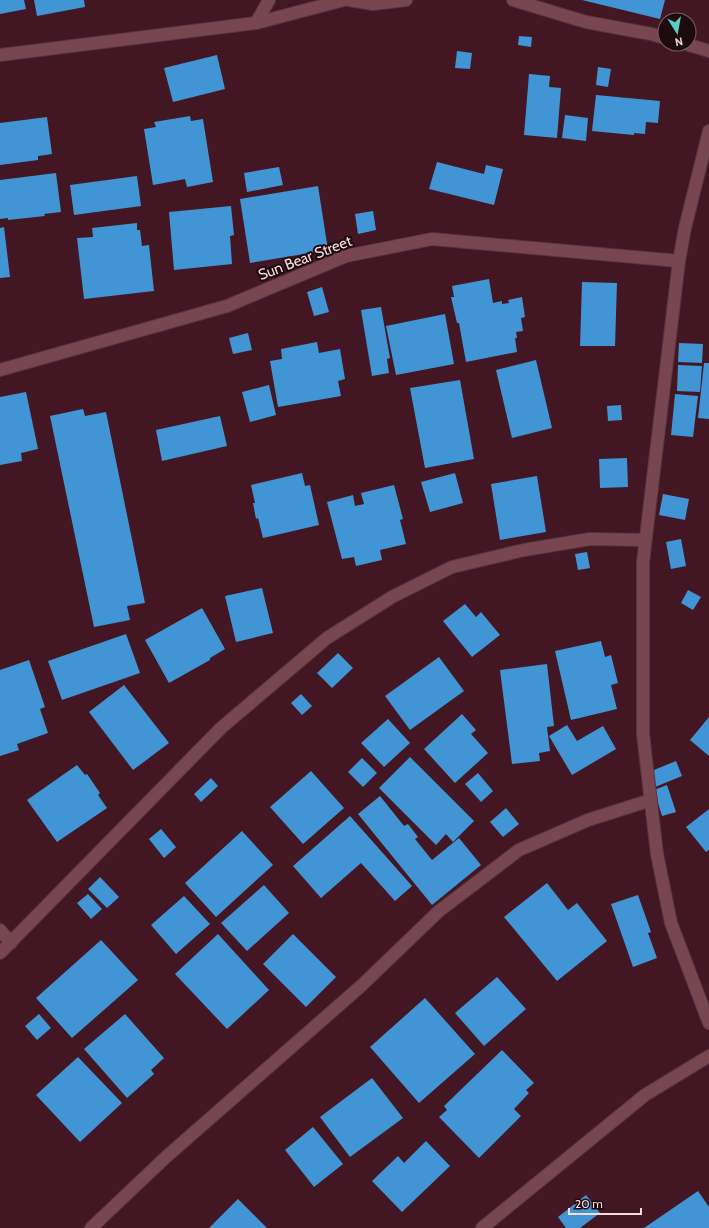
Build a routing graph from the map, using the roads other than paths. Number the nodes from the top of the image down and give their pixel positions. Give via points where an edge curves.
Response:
1 (269, 0) edge
2 (344, 0) edge
3 (349, 0) edge
4 (406, 0) edge
5 (513, 0) edge
6 (256, 23) junction
7 (657, 36) edge
8 (697, 47) edge
9 (709, 51) edge
10 (0, 55) edge
11 (709, 131) edge
12 (679, 261) junction
13 (0, 370) edge
14 (645, 540) junction
15 (651, 800) junction
16 (0, 930) edge
17 (11, 943) junction
18 (0, 953) edge
19 (709, 1023) edge
20 (709, 1056) edge
21 (91, 1228) edge
22 (482, 1228) edge

1 - 6 street
2 - 6 street
3 - 4 street via 373,4
5 - 7 street via 586,22
6 - 10 street
8 - 9 street
11 - 12 street
12 - 13 street, Sun Bear Street via 432,239 346,256 227,306
12 - 14 street
14 - 15 street via 643,734
14 - 17 street via 590,539 524,550 452,567 392,597 321,643 221,728
15 - 19 street via 657,854 671,923
15 - 21 street via 588,820 519,850 438,911 361,986 166,1157
16 - 17 street
17 - 18 street
20 - 22 street via 645,1095

